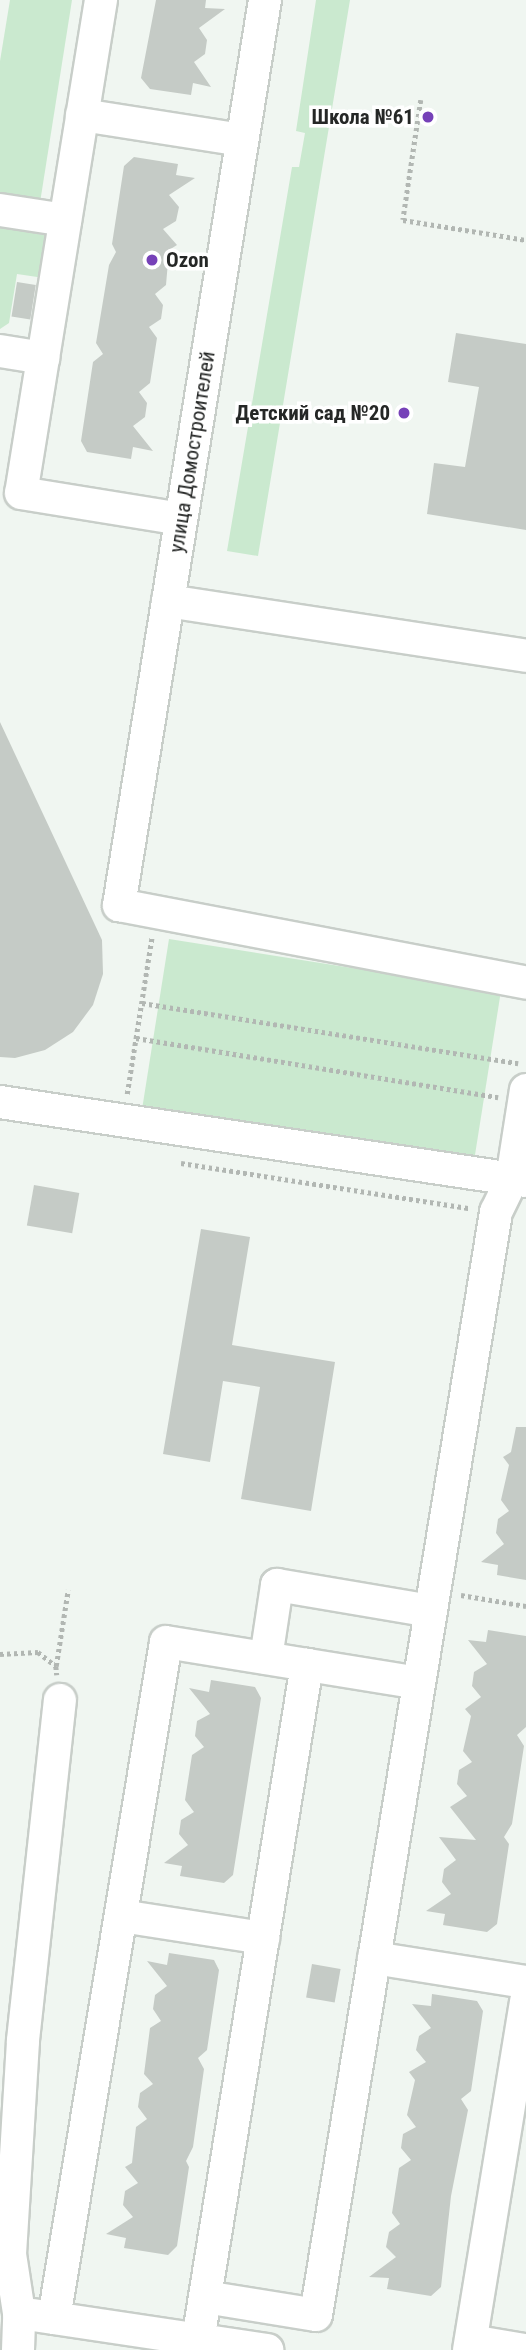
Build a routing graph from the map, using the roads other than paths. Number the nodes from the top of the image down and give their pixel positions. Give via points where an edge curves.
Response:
1 (101, 0) edge
2 (265, 0) edge
3 (82, 115) junction
4 (242, 140) junction
5 (0, 210) edge
6 (65, 220) junction
7 (0, 351) edge
8 (43, 358) junction
9 (10, 492) edge
10 (181, 519) junction
11 (168, 601) junction
12 (526, 656) edge
13 (526, 983) edge
14 (525, 1095) edge
15 (0, 1102) edge
16 (519, 1180) edge
17 (433, 1600) junction
18 (265, 1658) junction
19 (307, 1665) junction
20 (419, 1684) junction
21 (60, 1700) road end
22 (121, 1916) junction
23 (263, 1938) junction
24 (374, 1958) junction
25 (526, 1982) edge
26 (526, 2001) edge
27 (205, 2297) junction
28 (19, 2313) junction
29 (54, 2318) junction
30 (198, 2340) junction
31 (470, 2346) edge
32 (18, 2350) edge
33 (267, 2350) edge
34 (524, 2350) edge

1 - 3 street
2 - 4 street, улица Домостроителей
3 - 4 street
3 - 6 street
4 - 10 street, улица Домостроителей
5 - 6 street
6 - 8 street
7 - 8 street
8 - 9 street
9 - 10 street
10 - 11 street, улица Домостроителей
11 - 12 street
11 - 13 street, улица Домостроителей via 119,905
14 - 16 street
15 - 16 street
16 - 17 street via 496,1213
17 - 18 street via 277,1586
17 - 20 street
18 - 19 street
18 - 22 street via 166,1642
19 - 20 street
19 - 23 street
20 - 24 street
21 - 28 street via 23,2040 10,2254
22 - 23 street
22 - 29 street
23 - 27 street
24 - 25 street
24 - 27 street via 316,2315
26 - 31 street
27 - 30 street
28 - 29 street
28 - 32 street
29 - 30 street
30 - 33 street
31 - 34 street

